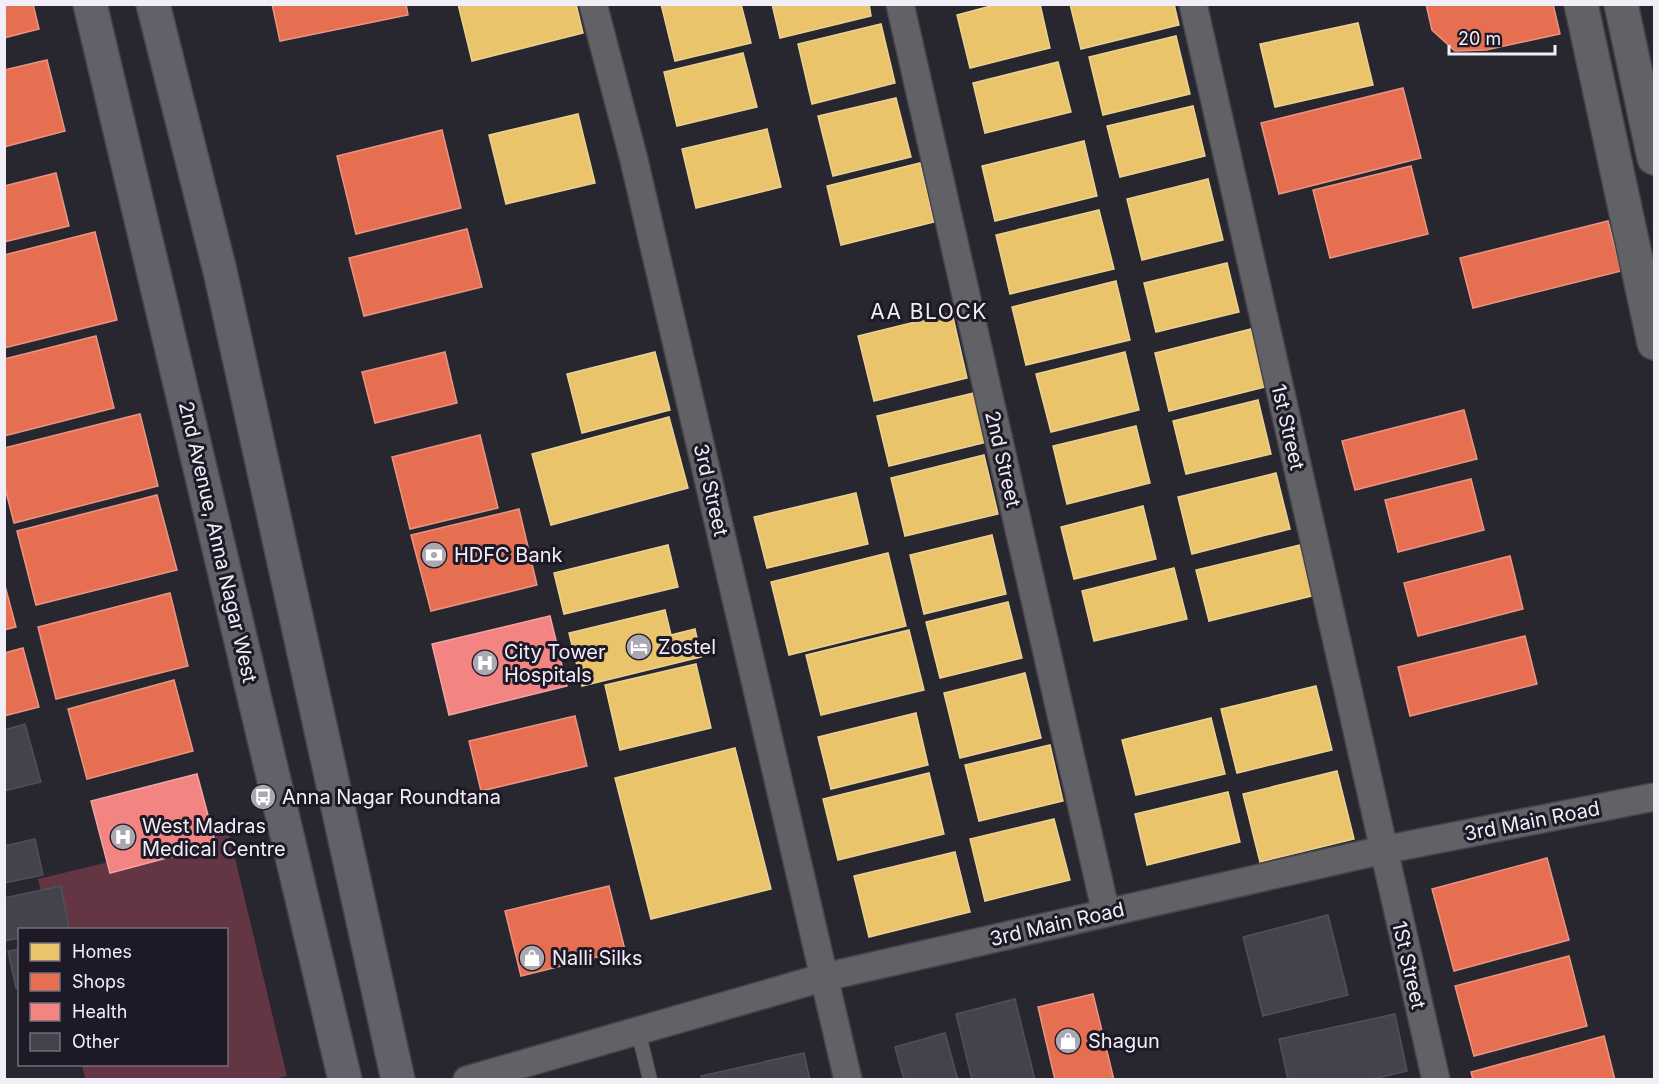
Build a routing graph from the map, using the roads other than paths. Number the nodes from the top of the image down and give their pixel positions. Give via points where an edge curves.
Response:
1 (90, 4) edge
2 (153, 4) edge
3 (593, 4) edge
4 (900, 4) edge
5 (1192, 4) edge
6 (1581, 4) edge
7 (1621, 4) edge
8 (1654, 158) edge
9 (1654, 343) edge
10 (1654, 797) edge
11 (1383, 850) junction
12 (1106, 913) junction
13 (825, 977) junction
14 (638, 1030) junction
15 (345, 1080) edge
16 (398, 1080) edge
17 (467, 1080) edge
18 (650, 1080) edge
19 (848, 1080) edge
20 (1436, 1080) edge

1 - 15 main road, 2nd Avenue, Anna Nagar West
2 - 16 main road via 220,270
3 - 13 street, 3rd Street via 634,160
4 - 12 street, 2nd Street
5 - 11 street, 1st Street
6 - 9 street
7 - 8 street
10 - 11 street, 3rd Main Road
11 - 12 street, 3rd Main Road
11 - 20 street, 1St Street
12 - 13 street, 3rd Main Road
13 - 14 street, 3rd Main Road
13 - 19 street, 3rd Street
14 - 17 street, 3rd Main Road
14 - 18 lane

